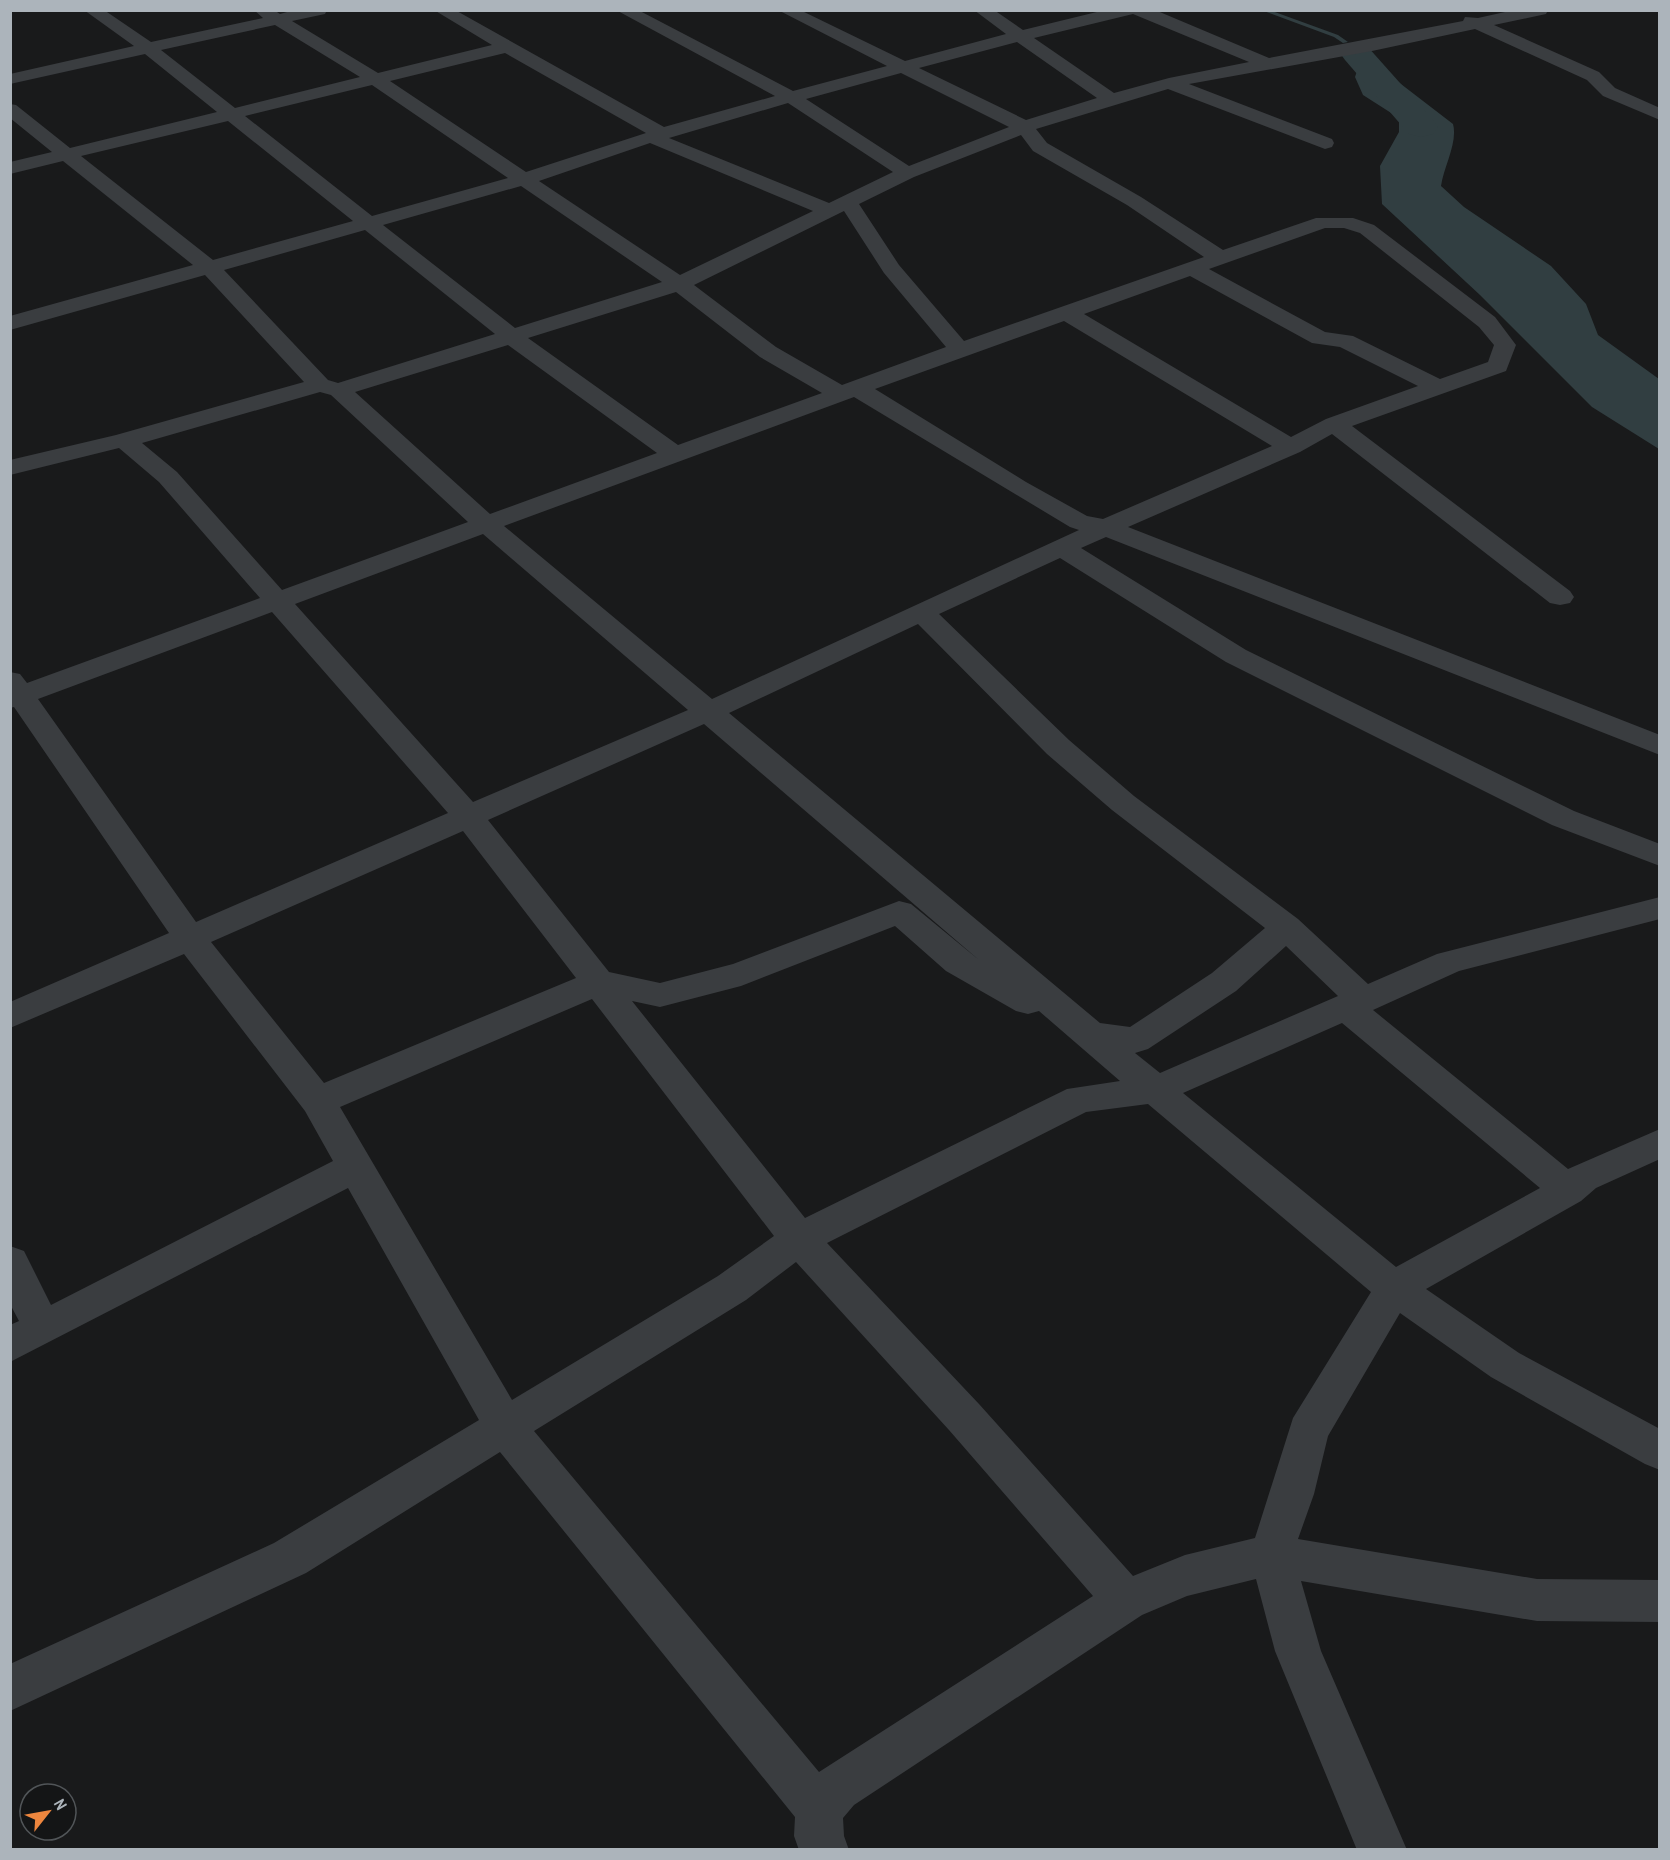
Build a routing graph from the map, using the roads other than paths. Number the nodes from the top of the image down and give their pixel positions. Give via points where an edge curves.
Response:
1 (92, 10) edge
2 (319, 10) edge
3 (442, 10) edge
4 (624, 10) edge
5 (786, 10) edge
6 (982, 10) edge
7 (1128, 10) edge
8 (1139, 10) edge
9 (1449, 10) edge
10 (1540, 10) edge
11 (269, 15) edge
12 (1478, 24) junction
13 (1020, 36) junction
14 (507, 47) junction
15 (149, 49) junction
16 (1267, 64) junction
17 (904, 68) junction
18 (375, 79) junction
19 (10, 80) edge
20 (1169, 83) junction
21 (791, 97) junction
22 (1111, 99) junction
23 (10, 109) edge
24 (230, 115) junction
25 (1659, 115) edge
26 (1025, 128) junction
27 (656, 135) junction
28 (1325, 143) dead end
29 (64, 155) junction
30 (10, 168) edge
31 (907, 173) junction
32 (525, 179) junction
33 (839, 207) junction
34 (369, 222) junction
35 (1219, 257) junction
36 (1191, 267) junction
37 (210, 268) junction
38 (679, 284) junction
39 (1065, 312) junction
40 (11, 321) edge
41 (512, 337) junction
42 (960, 350) junction
43 (1436, 386) junction
44 (329, 388) junction
45 (850, 392) junction
46 (1334, 424) junction
47 (124, 440) junction
48 (1291, 447) junction
49 (675, 455) junction
50 (10, 468) edge
51 (486, 524) junction
52 (1106, 528) junction
53 (1061, 548) junction
54 (1560, 597) dead end
55 (277, 603) junction
56 (921, 612) junction
57 (14, 692) edge
58 (708, 712) junction
59 (1659, 746) edge
60 (468, 816) junction
61 (1659, 856) edge
62 (1659, 908) edge
63 (1286, 927) junction
64 (190, 938) junction
65 (599, 982) junction
66 (1354, 1003) junction
67 (10, 1016) edge
68 (1093, 1038) junction
69 (1156, 1090) junction
70 (318, 1101) junction
71 (1659, 1143) edge
72 (355, 1167) junction
73 (1568, 1190) junction
74 (799, 1239) junction
75 (10, 1262) edge
76 (1394, 1288) junction
77 (26, 1336) edge
78 (505, 1427) junction
79 (1659, 1451) edge
80 (1271, 1555) junction
81 (1126, 1600) junction
82 (1659, 1601) edge
83 (10, 1688) edge
84 (821, 1829) edge
85 (1382, 1850) edge

1 - 15 street
2 - 11 street
3 - 14 street
4 - 21 street
5 - 17 street
6 - 13 street
7 - 13 street
8 - 16 street
9 - 12 street
10 - 12 street
11 - 15 street
11 - 18 street
12 - 16 street
12 - 25 street via 1593,76 1609,92
13 - 17 street
13 - 22 street
14 - 18 street
14 - 27 street
15 - 19 street
15 - 24 street
16 - 20 street
17 - 21 street
17 - 26 street
18 - 24 street
18 - 32 street
20 - 22 street
20 - 28 street
21 - 27 street
21 - 31 street
22 - 26 street
23 - 29 street
24 - 29 street
24 - 34 street
26 - 31 street
26 - 35 street via 1040,147 1134,201
27 - 32 street
27 - 33 street
29 - 30 street
29 - 37 street
31 - 33 street
32 - 34 street
32 - 38 street
33 - 38 street
33 - 42 street
34 - 37 street
34 - 41 street
35 - 36 street
35 - 43 street via 1323,222 1347,222 1367,229 1487,322 1505,345 1498,366
36 - 39 street
36 - 43 street via 1320,338 1345,341
37 - 40 street
37 - 44 street
38 - 41 street
38 - 45 street via 768,351
39 - 42 street
39 - 48 street
41 - 44 street
41 - 49 street
42 - 45 street
43 - 46 street
44 - 47 street
44 - 51 street
45 - 49 street
45 - 52 street via 1079,522
46 - 48 street
46 - 54 street
47 - 50 street
47 - 55 street via 168,477
48 - 52 street
49 - 51 street
51 - 55 street
51 - 58 street
52 - 53 street
52 - 59 street
53 - 56 street
53 - 61 street via 1174,621 1264,671 1563,818
55 - 57 street
55 - 60 street
56 - 58 street
56 - 63 street via 1066,754
57 - 64 street
58 - 60 street
58 - 68 street
60 - 64 street
60 - 65 street
62 - 66 street via 1449,962
63 - 66 street
63 - 68 street via 1224,982 1136,1040
64 - 67 street
64 - 70 street
65 - 68 street via 660,995 741,974 899,912 958,963
65 - 70 street
65 - 74 street
66 - 69 street
66 - 73 street
68 - 69 street
69 - 74 street via 1080,1099
69 - 76 street
70 - 72 street
71 - 73 street via 1583,1178
72 - 77 street
72 - 78 street
73 - 76 street
74 - 78 street via 732,1288
74 - 81 street
75 - 77 street
76 - 79 street via 1505,1365
76 - 80 street via 1308,1431
78 - 83 street via 290,1558
78 - 84 street
80 - 81 street via 1185,1576
80 - 82 street via 1537,1600
80 - 85 street via 1298,1651
81 - 84 street via 837,1788

